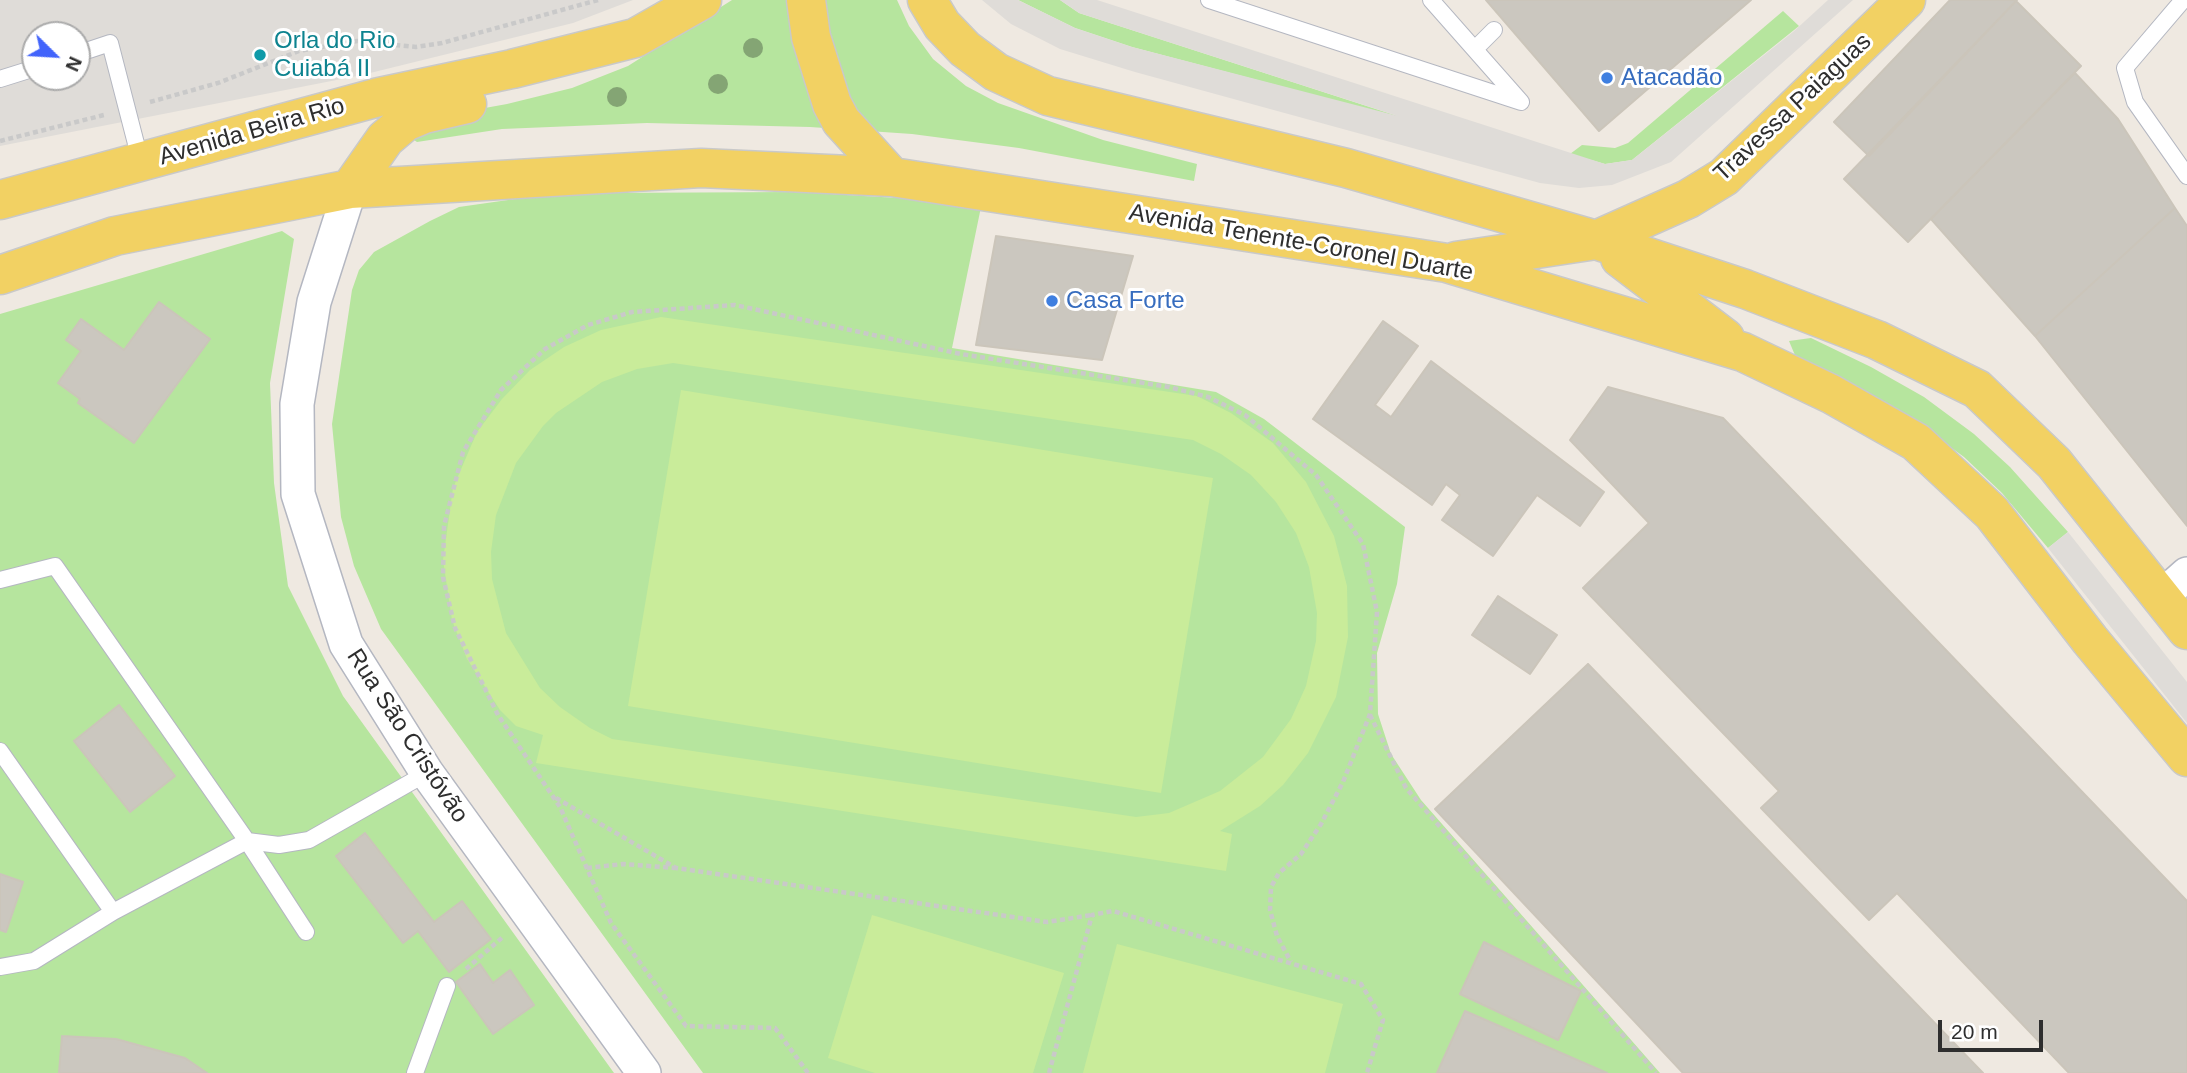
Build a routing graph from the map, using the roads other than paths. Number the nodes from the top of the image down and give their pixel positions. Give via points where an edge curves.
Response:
1 (702, 0) edge
2 (806, 0) edge
3 (928, 0) edge
4 (1209, 0) edge
5 (1431, 0) edge
6 (1906, 0) edge
7 (2183, 0) edge
8 (1494, 30) dead end
9 (635, 38) junction
10 (91, 49) edge
11 (1475, 50) junction
12 (21, 72) edge
13 (0, 79) edge
14 (141, 163) junction
15 (2187, 176) edge
16 (892, 177) junction
17 (350, 189) junction
18 (0, 200) edge
19 (1596, 240) junction
20 (1447, 262) junction
21 (0, 275) edge
22 (1743, 352) junction
23 (0, 580) edge
24 (2174, 586) edge
25 (2187, 629) edge
26 (0, 751) edge
27 (2187, 757) edge
28 (427, 773) junction
29 (247, 841) junction
30 (113, 912) junction
31 (306, 932) dead end
32 (0, 967) edge
33 (447, 986) road end
34 (415, 1073) edge
35 (644, 1073) edge

1 - 9 main road, Avenida Beira Rio
2 - 16 main road via 811,37 832,104 841,121
3 - 19 main road via 942,25 965,49 996,72 1048,96 1346,168
4 - 11 lane via 1521,102
5 - 11 lane
6 - 19 main road, Travessa Paiaguas via 1724,177 1688,200
7 - 15 lane via 2125,68 2135,102
8 - 11 lane
9 - 14 main road, Avenida Beira Rio via 379,97
9 - 17 main road via 600,69 404,122
10 - 14 lane via 110,43
12 - 13 lane
14 - 18 main road, Avenida Beira Rio
16 - 17 main road, Avenida Tenente-Coronel Duarte via 701,168
16 - 20 main road, Avenida Tenente-Coronel Duarte
17 - 21 main road via 115,236
17 - 28 street, Rua São Cristóvão via 313,302 297,404 298,494 346,644
19 - 20 main road
19 - 22 main road
19 - 24 main road via 1745,289 1877,340 1977,389
20 - 22 main road, Avenida Tenente-Coronel Duarte
22 - 27 main road, Avenida Tenente-Coronel Duarte via 1916,442 1992,513
23 - 29 lane via 55,566
24 - 25 main road
26 - 30 lane
28 - 29 lane via 309,840 279,845
28 - 35 street, Rua São Cristóvão
29 - 30 lane
29 - 31 lane
30 - 32 lane via 34,961
33 - 34 lane

